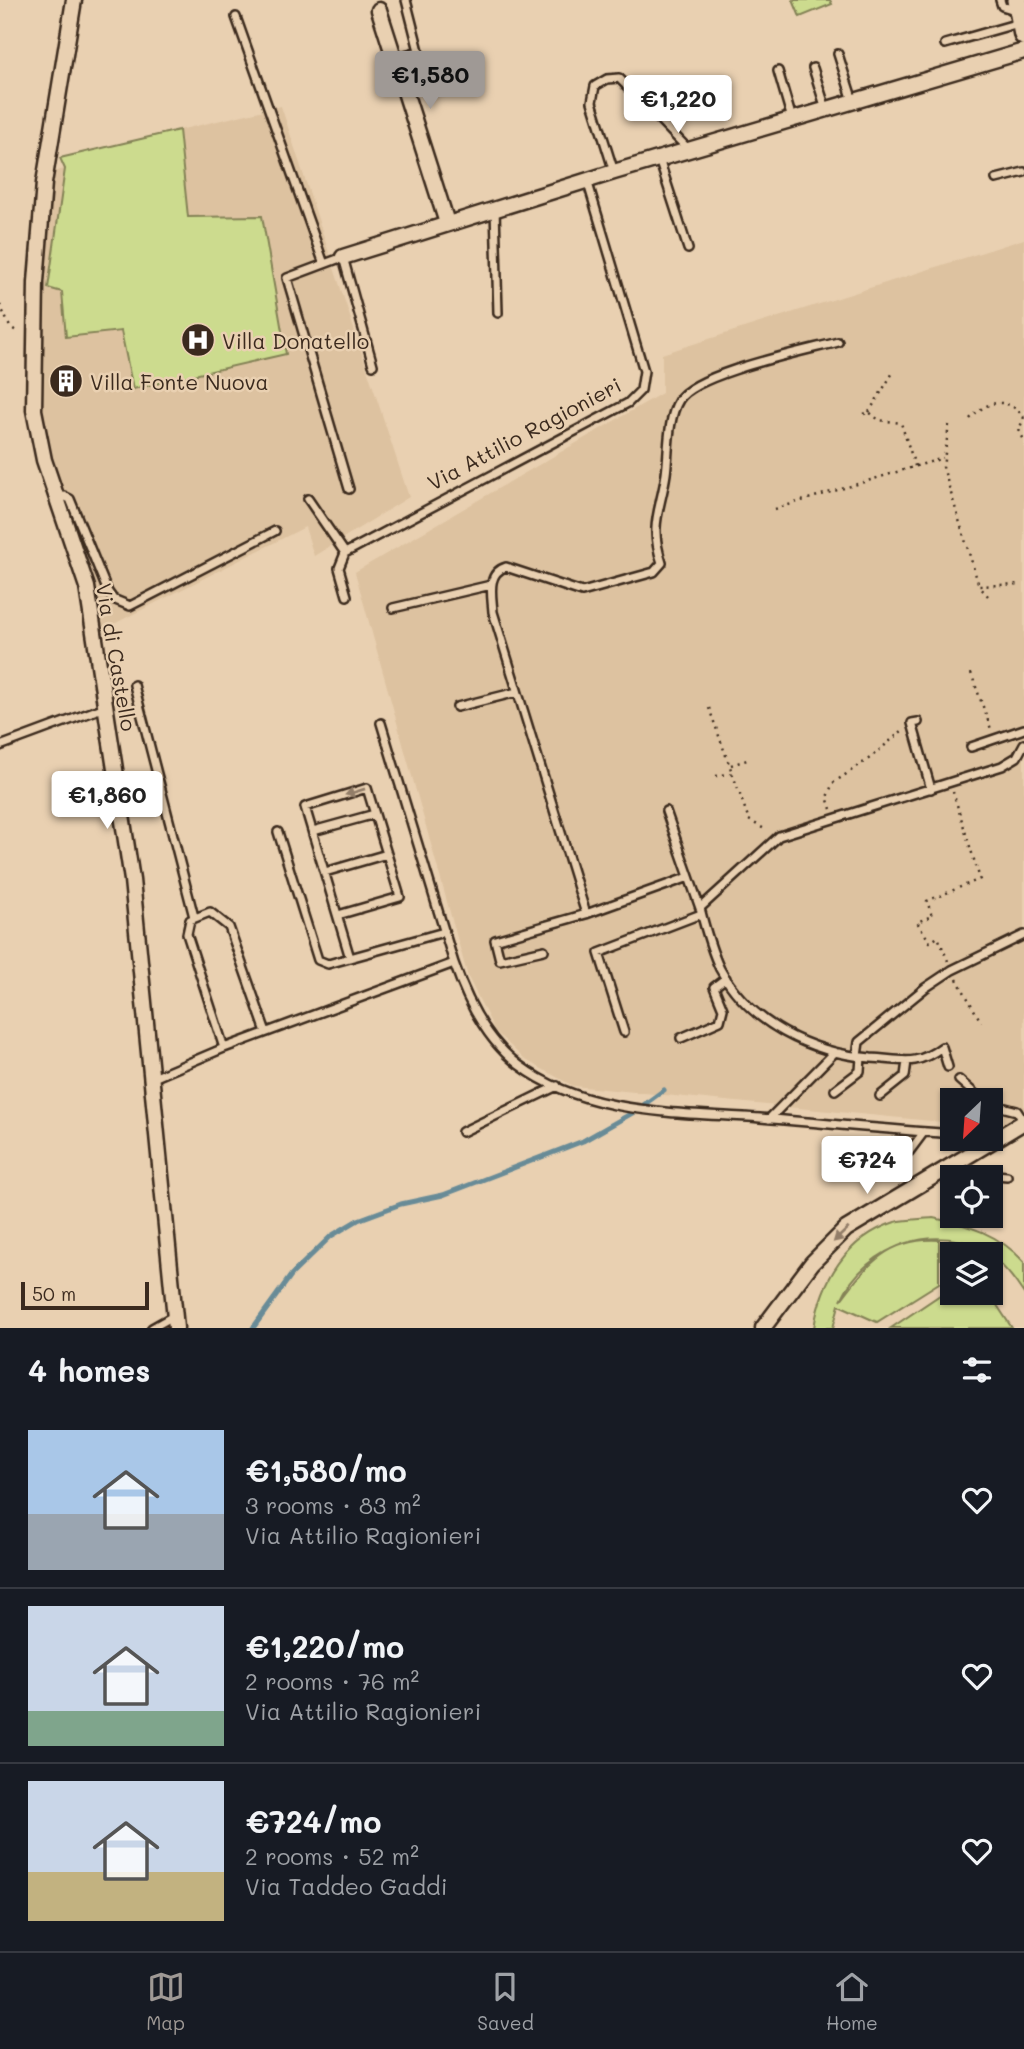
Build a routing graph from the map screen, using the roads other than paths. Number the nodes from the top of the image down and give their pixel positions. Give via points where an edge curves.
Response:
1 (74, 0) edge
2 (406, 0) edge
3 (1000, 0) edge
4 (379, 10) dead end
5 (236, 17) dead end
6 (1020, 17) edge
7 (945, 44) dead end
8 (1024, 51) edge
9 (838, 54) dead end
10 (394, 58) junction
11 (813, 68) dead end
12 (778, 71) dead end
13 (854, 102) junction
14 (826, 110) junction
15 (792, 120) junction
16 (689, 151) junction
17 (659, 159) junction
18 (614, 172) junction
19 (1024, 172) edge
20 (996, 178) dead end
21 (586, 180) junction
22 (495, 208) junction
23 (447, 223) junction
24 (688, 249) dead end
25 (343, 257) junction
26 (324, 264) junction
27 (498, 313) dead end
28 (838, 342) dead end
29 (373, 365) dead end
30 (349, 489) dead end
31 (308, 499) dead end
32 (57, 500) junction
33 (275, 531) dead end
34 (345, 554) junction
35 (491, 585) junction
36 (347, 596) dead end
37 (393, 608) dead end
38 (134, 685) dead end
39 (517, 692) junction
40 (105, 707) junction
41 (457, 707) dead end
42 (915, 722) road end
43 (381, 723) dead end
44 (1024, 729) edge
45 (1024, 744) edge
46 (0, 746) edge
47 (971, 747) dead end
48 (931, 789) junction
49 (666, 811) dead end
50 (375, 814) junction
51 (313, 831) junction
52 (278, 832) dead end
53 (387, 854) junction
54 (325, 872) junction
55 (689, 877) junction
56 (700, 911) junction
57 (586, 914) junction
58 (338, 915) junction
59 (194, 917) junction
60 (444, 932) junction
61 (1024, 935) edge
62 (544, 950) dead end
63 (350, 958) junction
64 (454, 963) junction
65 (726, 978) junction
66 (267, 1032) junction
67 (624, 1032) dead end
68 (681, 1038) dead end
69 (224, 1048) junction
70 (835, 1052) junction
71 (859, 1057) junction
72 (907, 1060) junction
73 (948, 1067) dead end
74 (151, 1079) junction
75 (959, 1080) dead end
76 (557, 1086) junction
77 (967, 1088) edge
78 (835, 1090) dead end
79 (880, 1096) dead end
80 (1003, 1107) edge
81 (769, 1119) junction
82 (1024, 1122) edge
83 (940, 1131) edge
84 (462, 1132) dead end
85 (925, 1132) junction
86 (909, 1152) dead end
87 (1003, 1176) edge
88 (1007, 1176) dead end
89 (176, 1322) edge
90 (152, 1328) edge
91 (763, 1328) edge

1 - 32 street, Via di Castello via 44,183 33,341 34,410
2 - 10 lane via 418,51
3 - 6 lane
4 - 10 street
5 - 26 lane
6 - 7 lane
8 - 13 street
9 - 13 lane
10 - 23 street
11 - 14 lane
12 - 15 lane
13 - 14 street
14 - 15 street
15 - 16 street
16 - 17 street
16 - 18 lane via 619,78 607,79 595,86 592,102
17 - 18 street
17 - 24 lane
18 - 21 street
19 - 20 lane
21 - 22 street
21 - 34 lane, Via Attilio Ragionieri via 645,374 641,390 628,403
22 - 23 street
22 - 27 lane
23 - 25 street
25 - 26 lane
25 - 29 lane
26 - 30 lane via 287,278
28 - 35 lane via 702,381 679,400 653,534 662,563 654,572 582,592 506,567 495,574
31 - 34 lane
32 - 33 lane via 70,499 108,592 130,606
32 - 40 street, Via di Castello via 87,587
34 - 36 lane via 339,568
35 - 37 lane
35 - 39 lane via 493,612
38 - 59 lane
39 - 41 lane
39 - 57 lane
40 - 46 lane
40 - 74 street, Via di Castello via 132,880
42 - 48 lane
43 - 60 lane
44 - 47 lane
45 - 48 lane via 1011,762
48 - 56 lane via 779,836
49 - 55 lane
50 - 51 lane
50 -> 51 lane via 367,788 305,807
50 - 53 lane
51 - 54 lane
52 - 63 lane via 318,960 328,964
53 - 54 lane
53 - 58 lane via 400,897
54 - 58 lane
55 - 56 lane
55 - 57 lane
56 - 65 lane
56 - 67 lane via 599,953
57 - 62 lane via 495,940 500,960
58 - 63 lane
59 - 66 lane via 210,912 229,927
59 - 69 lane via 188,925 188,942
60 - 63 lane
60 - 64 lane
61 - 71 lane via 952,970 859,1042
64 - 66 lane
64 - 76 lane via 489,1035 520,1066
65 - 68 lane via 714,987 723,1009 720,1021
65 - 70 lane via 766,1021
66 - 69 lane
69 - 74 lane
70 - 71 lane
70 - 81 lane
71 - 72 lane
71 - 78 lane via 860,1071
72 - 73 lane via 921,1061 942,1047
72 - 79 lane via 905,1076
74 - 89 street, Via di Castello
75 - 77 lane
76 - 81 lane via 623,1107
76 - 84 lane
80 - 82 lane via 1017,1111
81 - 85 lane
82 -> 91 street via 846,1229 812,1264
83 - 85 lane
85 - 86 lane
87 - 88 lane
89 - 90 lane

